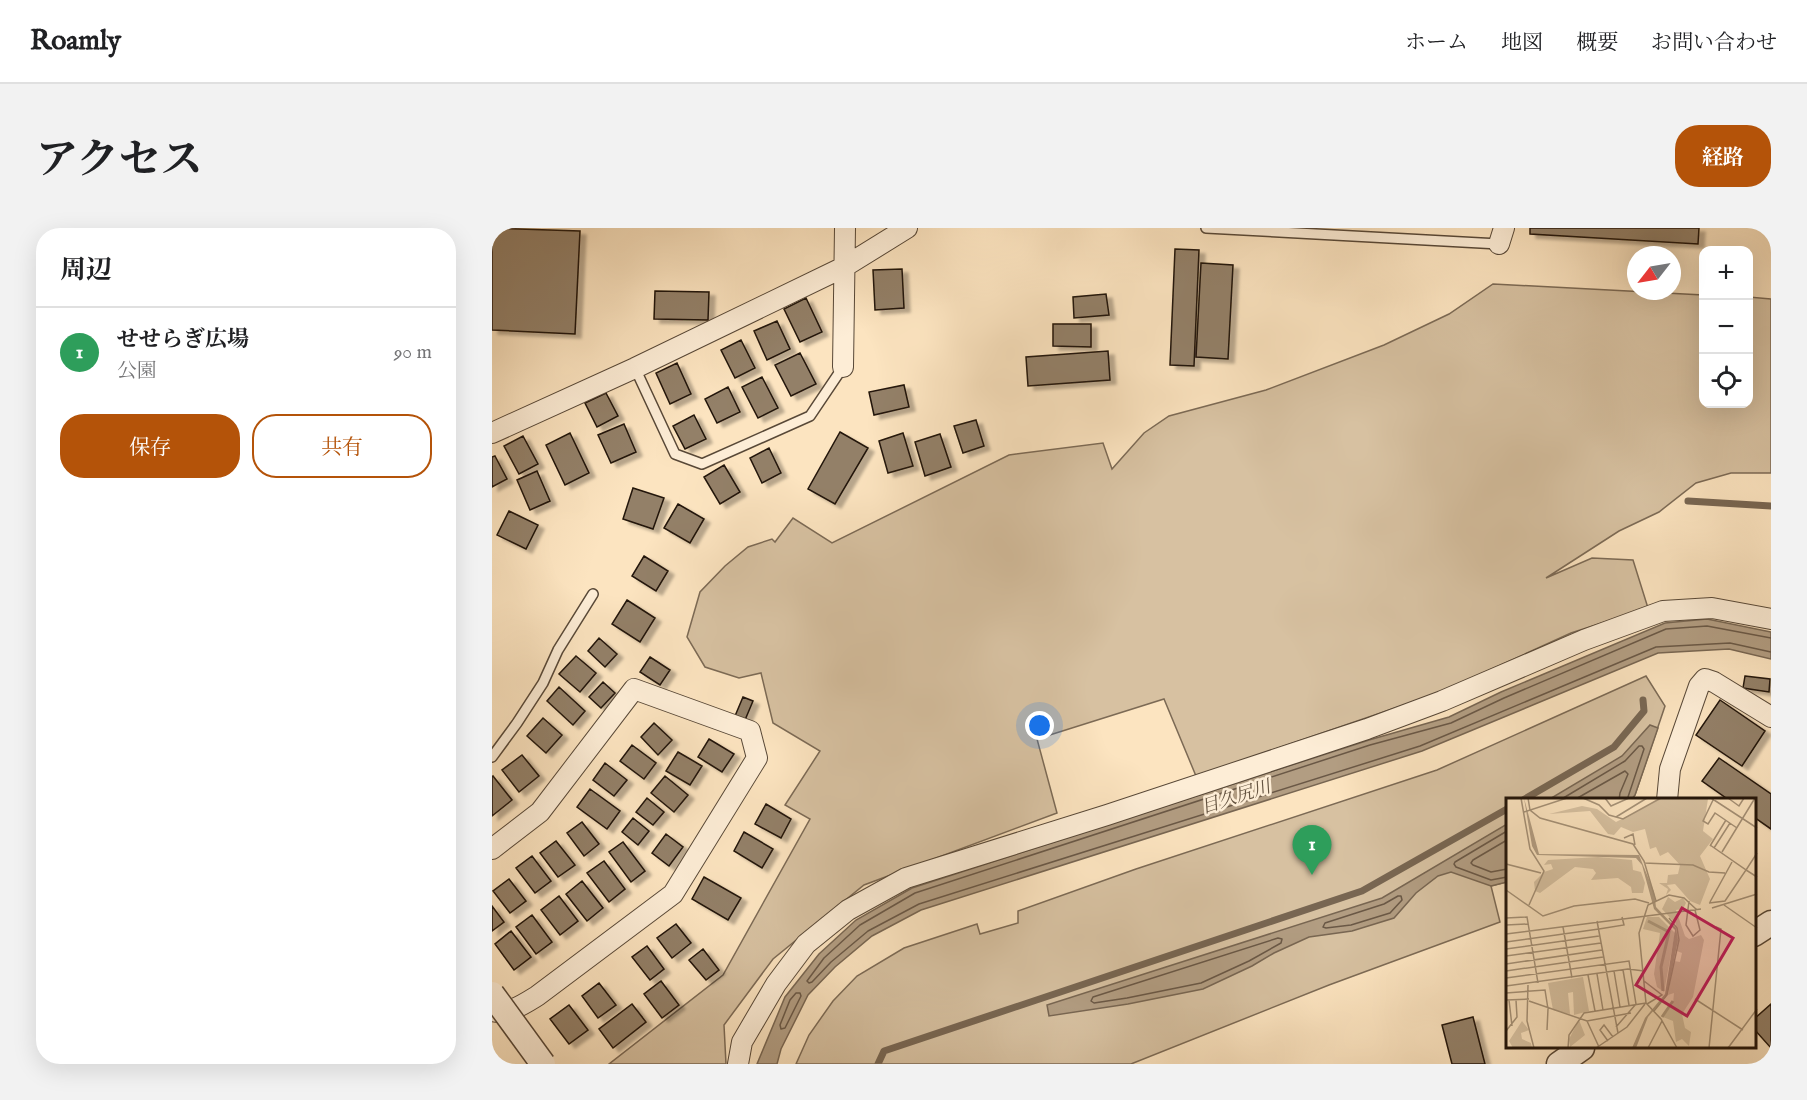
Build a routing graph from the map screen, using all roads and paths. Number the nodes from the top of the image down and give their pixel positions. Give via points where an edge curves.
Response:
1 (845, 228) edge
2 (907, 228) edge
3 (1206, 228) edge
4 (1502, 236) edge
5 (844, 267) junction
6 (843, 367) joint
7 (634, 368) junction
8 (492, 433) edge
9 (593, 594) dead end
10 (1771, 619) edge
11 (1771, 717) edge
12 (492, 757) edge
13 (1666, 798) edge
14 (492, 849) edge
15 (1771, 923) edge
16 (1756, 933) edge
17 (492, 994) edge
18 (492, 1011) edge
19 (1579, 1049) edge
20 (543, 1064) edge
21 (738, 1064) edge
22 (1559, 1064) edge

1 - 5 street
2 - 5 street
3 - 4 lane
5 - 6 street
5 - 7 street
6 - 7 lane via 810,416 702,464 675,454
7 - 8 street
9 - 12 lane via 558,650 543,683
10 - 21 street via 1712,608 1663,612 1584,640 1367,729 906,878 848,910 806,944 776,984 742,1042
11 - 13 street via 1705,679 1699,686 1670,769
14 - 18 street via 540,812 634,689 750,731 757,758 673,894 537,996 519,1007
15 - 16 street
17 - 20 street, bridge
19 - 22 street

